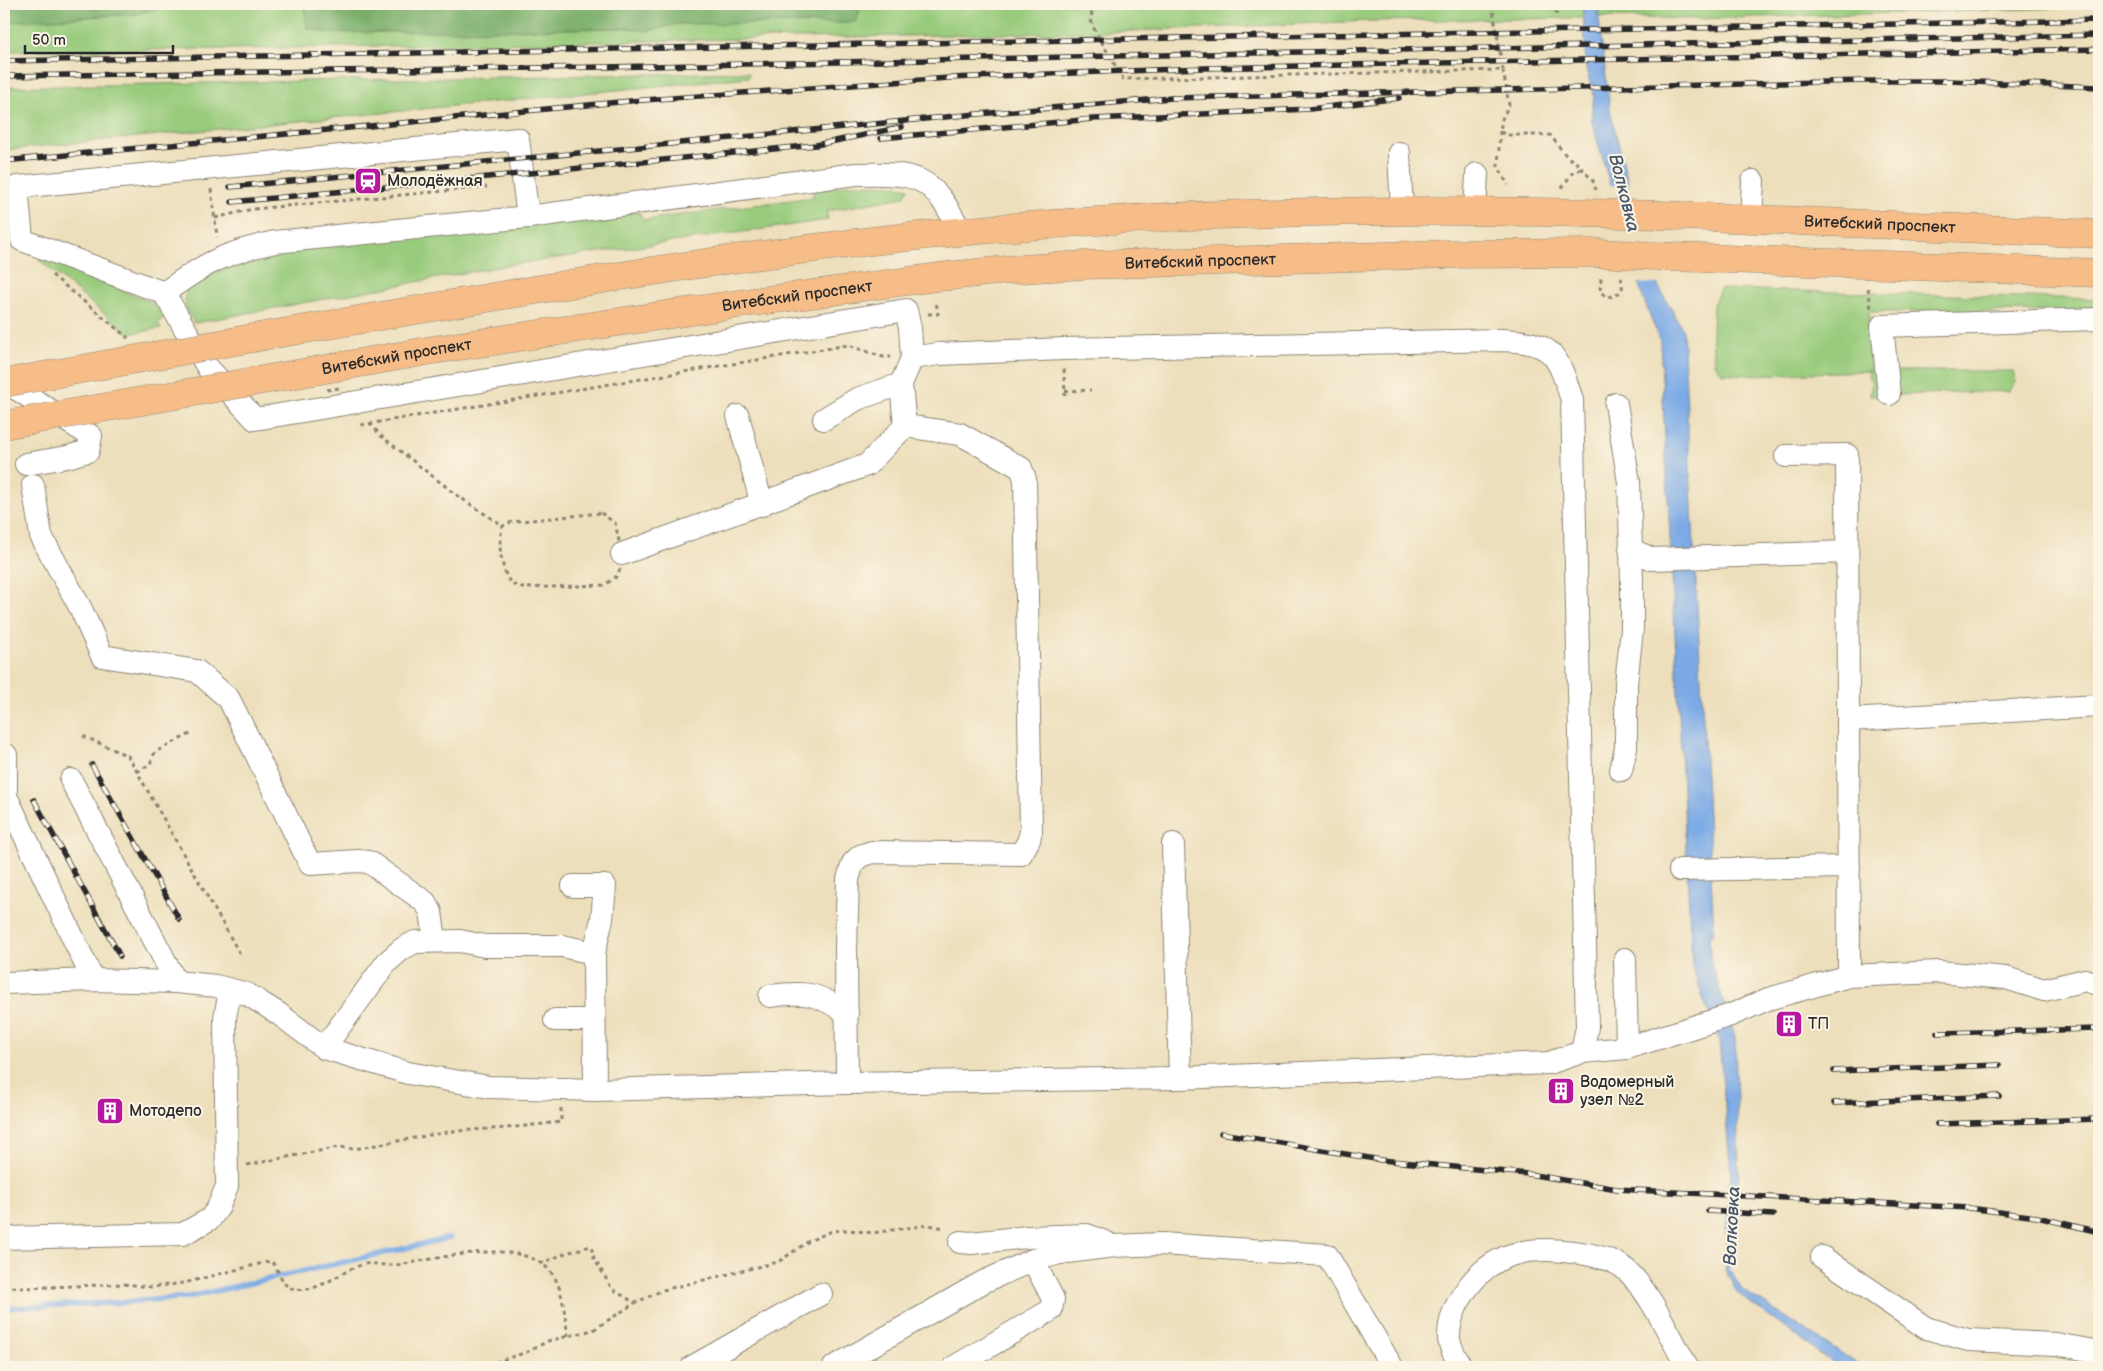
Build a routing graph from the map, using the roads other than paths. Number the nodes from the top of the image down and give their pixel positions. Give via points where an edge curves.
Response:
1 (1399, 153) dead end
2 (1477, 174) dead end
3 (1753, 181) dead end
4 (1402, 210) junction
5 (1475, 210) junction
6 (528, 217) junction
7 (1751, 218) junction
8 (961, 232) junction
9 (2099, 234) edge
10 (2099, 273) edge
11 (164, 294) junction
12 (2099, 319) edge
13 (912, 358) junction
14 (4, 382) edge
15 (901, 384) junction
16 (1889, 394) dead end
17 (1616, 404) dead end
18 (738, 416) dead end
19 (824, 419) dead end
20 (4, 425) edge
21 (905, 426) junction
22 (1786, 456) dead end
23 (762, 505) junction
24 (1630, 549) junction
25 (1846, 552) junction
26 (622, 554) road end
27 (2099, 706) edge
28 (1848, 720) junction
29 (4, 755) edge
30 (1621, 770) dead end
31 (71, 780) dead end
32 (5, 799) edge
33 (1174, 844) dead end
34 (1849, 867) junction
35 (1680, 870) dead end
36 (573, 886) dead end
37 (435, 940) junction
38 (594, 953) junction
39 (1624, 959) dead end
40 (1850, 976) junction
41 (93, 980) junction
42 (176, 982) junction
43 (4, 983) edge
44 (2099, 985) edge
45 (230, 990) junction
46 (770, 996) dead end
47 (847, 1012) junction
48 (555, 1020) dead end
49 (594, 1020) junction
50 (324, 1048) junction
51 (1627, 1048) junction
52 (1582, 1052) junction
53 (1180, 1078) junction
54 (847, 1083) junction
55 (595, 1090) junction
56 (4, 1238) edge
57 (960, 1242) road end
58 (1114, 1246) junction
59 (1822, 1257) dead end
60 (1033, 1260) junction
61 (821, 1294) dead end
62 (2099, 1352) edge
63 (692, 1367) edge
64 (834, 1367) edge
65 (954, 1367) edge
66 (1392, 1367) edge
67 (1461, 1367) edge
68 (1687, 1367) edge

1 - 4 lane
2 - 5 lane
3 - 7 lane
4 - 5 main road
4 - 8 main road via 1082,222
5 - 7 main road, Витебский проспект, bridge
6 - 8 lane via 830,177 883,174 927,183 945,201
6 - 11 lane via 275,242 238,250 203,265
6 - 11 lane via 518,139 17,187 22,240
7 - 9 main road, Витебский проспект
8 - 14 main road, bridge via 591,281
10 - 20 main road, Витебский проспект, bridge via 1598,253 1084,265 998,271 738,304 433,350
11 - 13 lane via 208,368 255,419 906,310
12 - 16 lane via 1882,326
13 - 15 lane
13 - 52 lane via 1064,349 1501,340 1539,344 1551,353 1560,365 1572,400 1587,1028
14 - 37 lane via 91,436 88,451 30,474 41,536 81,609 102,656 197,671 229,699 310,864 369,862 424,902 432,912
15 - 19 lane via 857,399
15 - 21 lane
17 - 24 lane via 1630,482
18 - 23 lane
21 - 23 lane via 867,465
21 - 47 lane via 960,434 1021,468 1025,493 1031,831 1021,854 872,852 852,863 847,903
22 - 25 lane via 1847,455
23 - 26 lane
24 - 25 lane via 1652,559
24 - 30 lane via 1632,629 1626,684 1626,748
25 - 28 lane
27 - 28 lane
28 - 34 lane
29 - 32 lane
31 - 42 lane
32 - 41 lane
33 - 53 lane
34 - 35 lane
34 - 40 lane
36 - 38 lane via 604,886 602,919
37 - 38 lane via 485,946 562,946
37 - 50 lane via 415,942 387,962
38 - 49 lane
39 - 51 lane
40 - 44 lane via 1939,972 2006,978 2044,990 2085,980
40 - 51 lane via 1768,999
41 - 42 lane
41 - 43 lane
42 - 45 lane
45 - 50 lane via 247,994
45 - 56 lane via 225,1018 227,1186 210,1219 183,1234
46 - 47 lane via 801,992 827,999
47 - 54 lane
48 - 49 lane
49 - 55 lane
50 - 55 lane via 417,1075 489,1087
51 - 52 lane
52 - 53 lane via 1549,1063
53 - 54 lane
54 - 55 lane
57 - 58 lane via 1087,1234
58 - 60 lane
58 - 66 lane via 1161,1244 1326,1255
59 - 62 lane via 1926,1328 1968,1340 2056,1344
60 - 64 lane via 982,1282
60 - 65 lane via 1054,1299 1051,1310
61 - 63 lane
67 - 68 lane via 1448,1338 1455,1307 1475,1275 1500,1259 1526,1251 1550,1249 1593,1254 1621,1266 1643,1290

